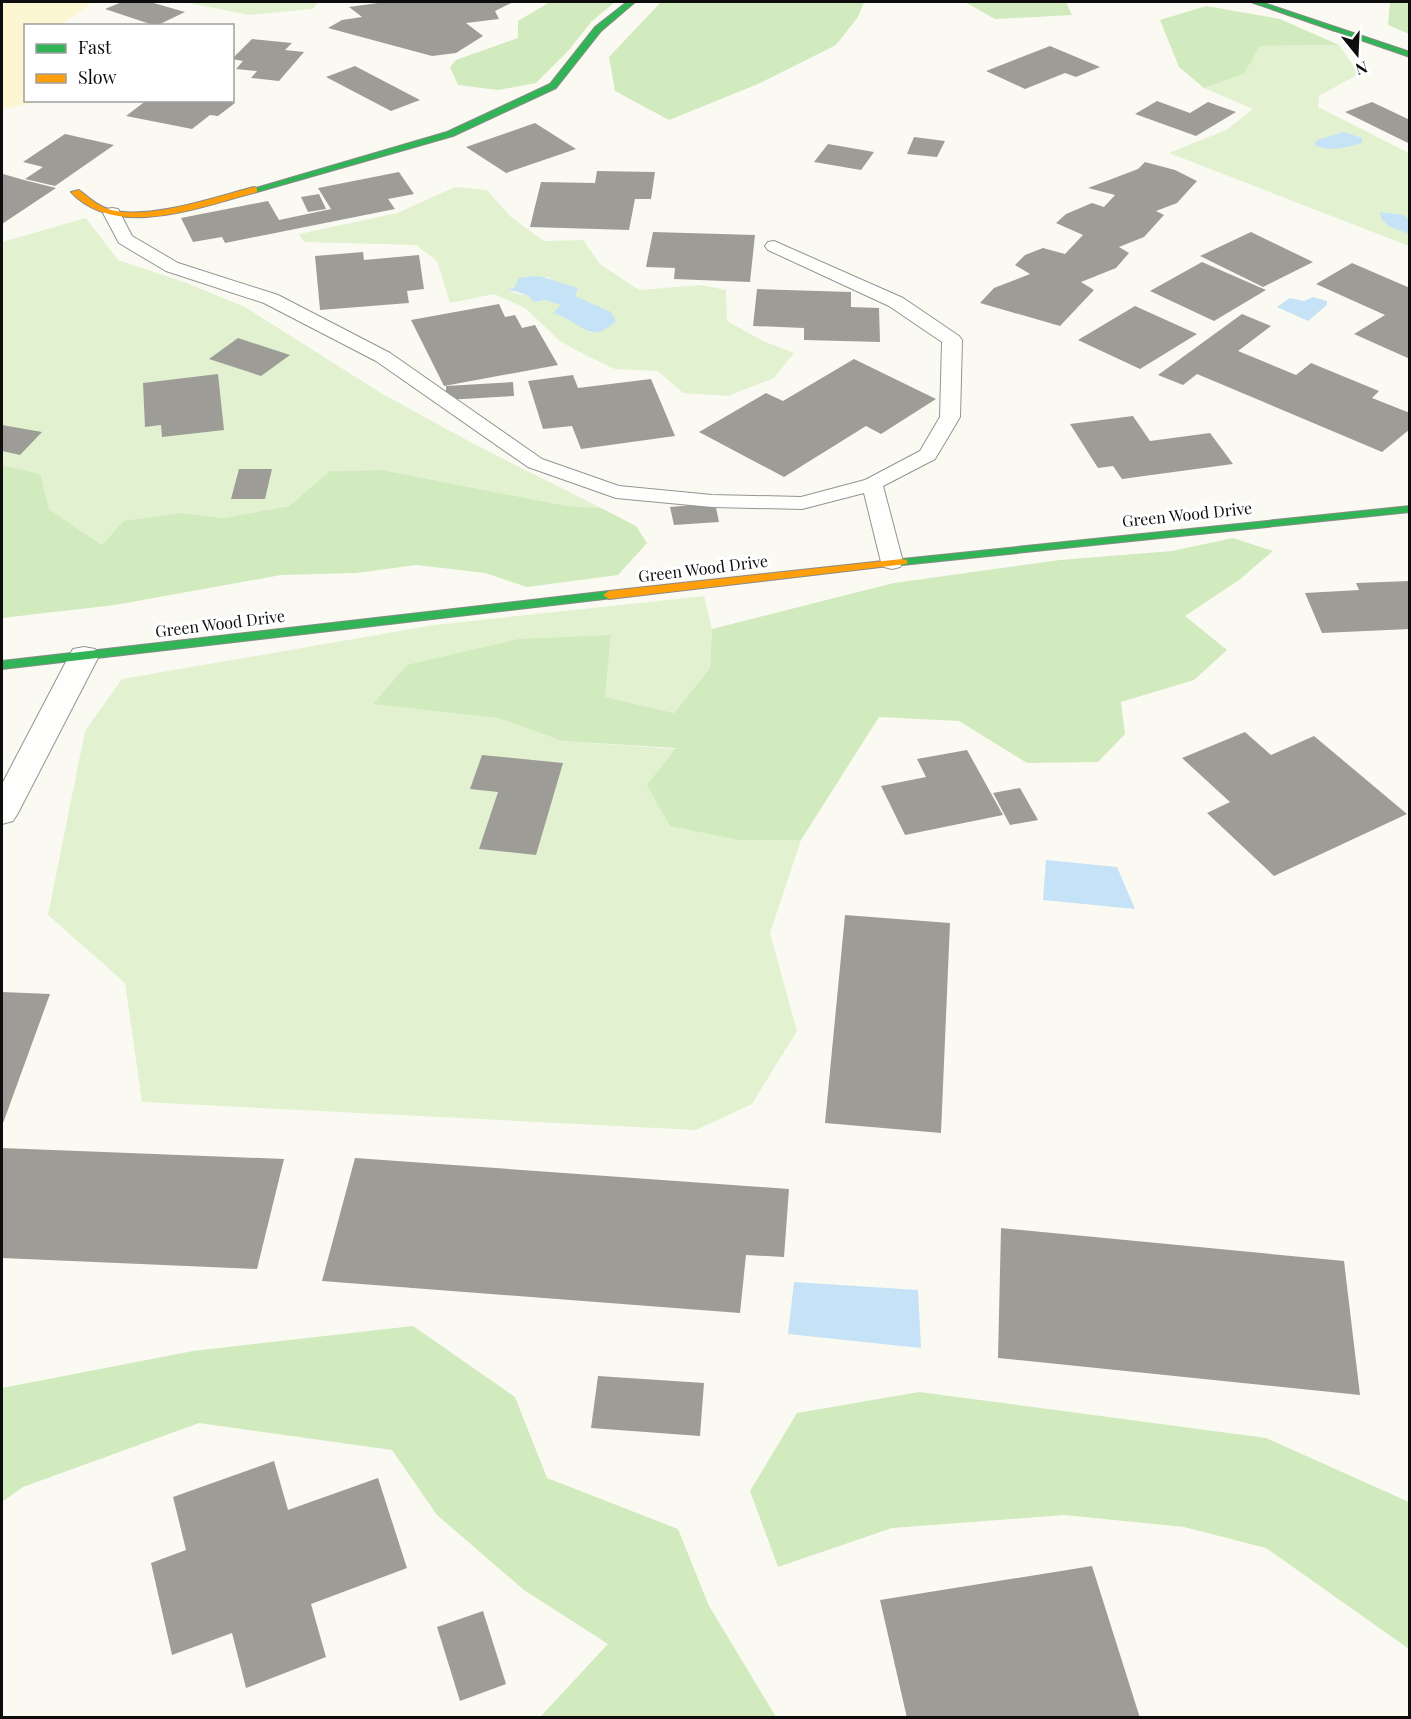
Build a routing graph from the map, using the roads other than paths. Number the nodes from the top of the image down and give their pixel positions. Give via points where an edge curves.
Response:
1 (631, 2) edge
2 (1255, 2) edge
3 (1410, 56) edge
4 (76, 192) dead end
5 (112, 213) junction
6 (774, 246) dead end
7 (872, 484) junction
8 (1410, 509) edge
9 (892, 562) junction
10 (84, 656) junction
11 (2, 665) edge
12 (2, 813) edge

1 - 5 street via 598,29 553,86 450,134 284,183 158,213
2 - 3 street
4 - 5 street
5 - 7 lane via 125,239 172,267 272,299 383,357 535,462 616,492 712,501 802,503
6 - 7 lane via 896,302 952,340 950,417 928,455
7 - 9 lane
8 - 9 street, Green Wood Drive
9 - 10 street, Green Wood Drive
10 - 11 street, Green Wood Drive
10 - 12 street

